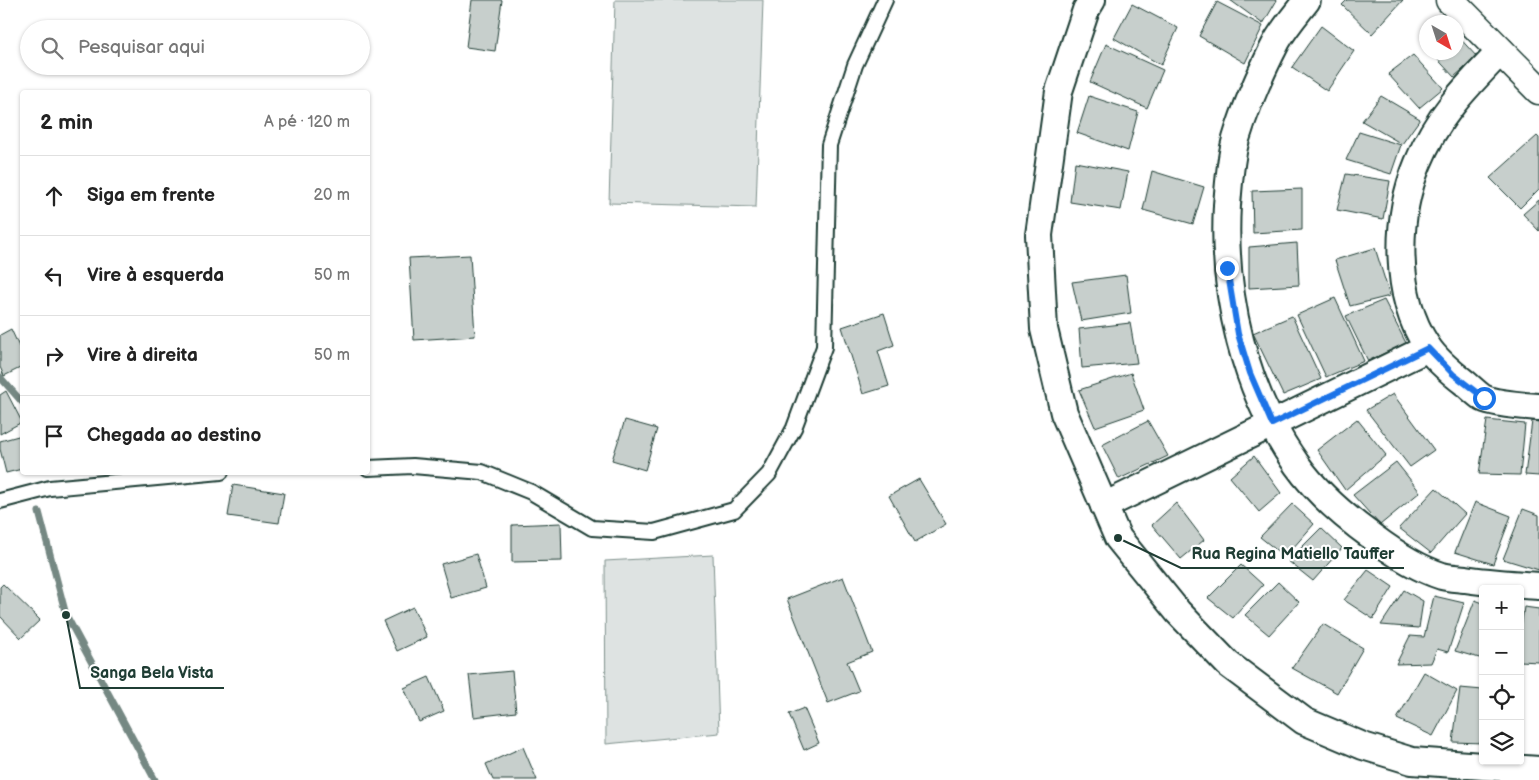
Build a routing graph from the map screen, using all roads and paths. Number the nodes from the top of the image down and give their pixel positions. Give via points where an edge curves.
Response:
1 (884, 0) edge
2 (1092, 0) edge
3 (1307, 0) edge
4 (1450, 0) edge
5 (1501, 52) junction
6 (1539, 90) edge
7 (1428, 348) junction
8 (1539, 406) edge
9 (1272, 424) junction
10 (370, 468) edge
11 (189, 475) edge
12 (0, 501) edge
13 (1104, 506) junction
14 (1539, 586) edge
15 (1412, 770) edge
16 (1539, 770) edge

1 - 10 lane via 854,65 829,145 824,347 794,428 769,474 734,510 654,532 592,528 531,492 482,472 413,466
2 - 13 street via 1059,91 1039,235 1044,329 1064,413
3 - 9 street via 1278,40 1255,90 1236,140 1229,182 1227,268 1238,334 1250,373
4 - 5 street
5 - 6 street
5 - 7 street via 1457,97 1436,126 1417,164 1406,200 1401,244 1405,288 1413,319
7 - 8 street via 1453,374 1484,398
7 - 9 street
9 - 13 street
9 - 14 street via 1311,483 1356,525 1398,556 1442,576
11 - 12 lane via 50,488
13 - 15 street via 1118,538 1138,564 1228,664 1304,721
15 - 16 street

